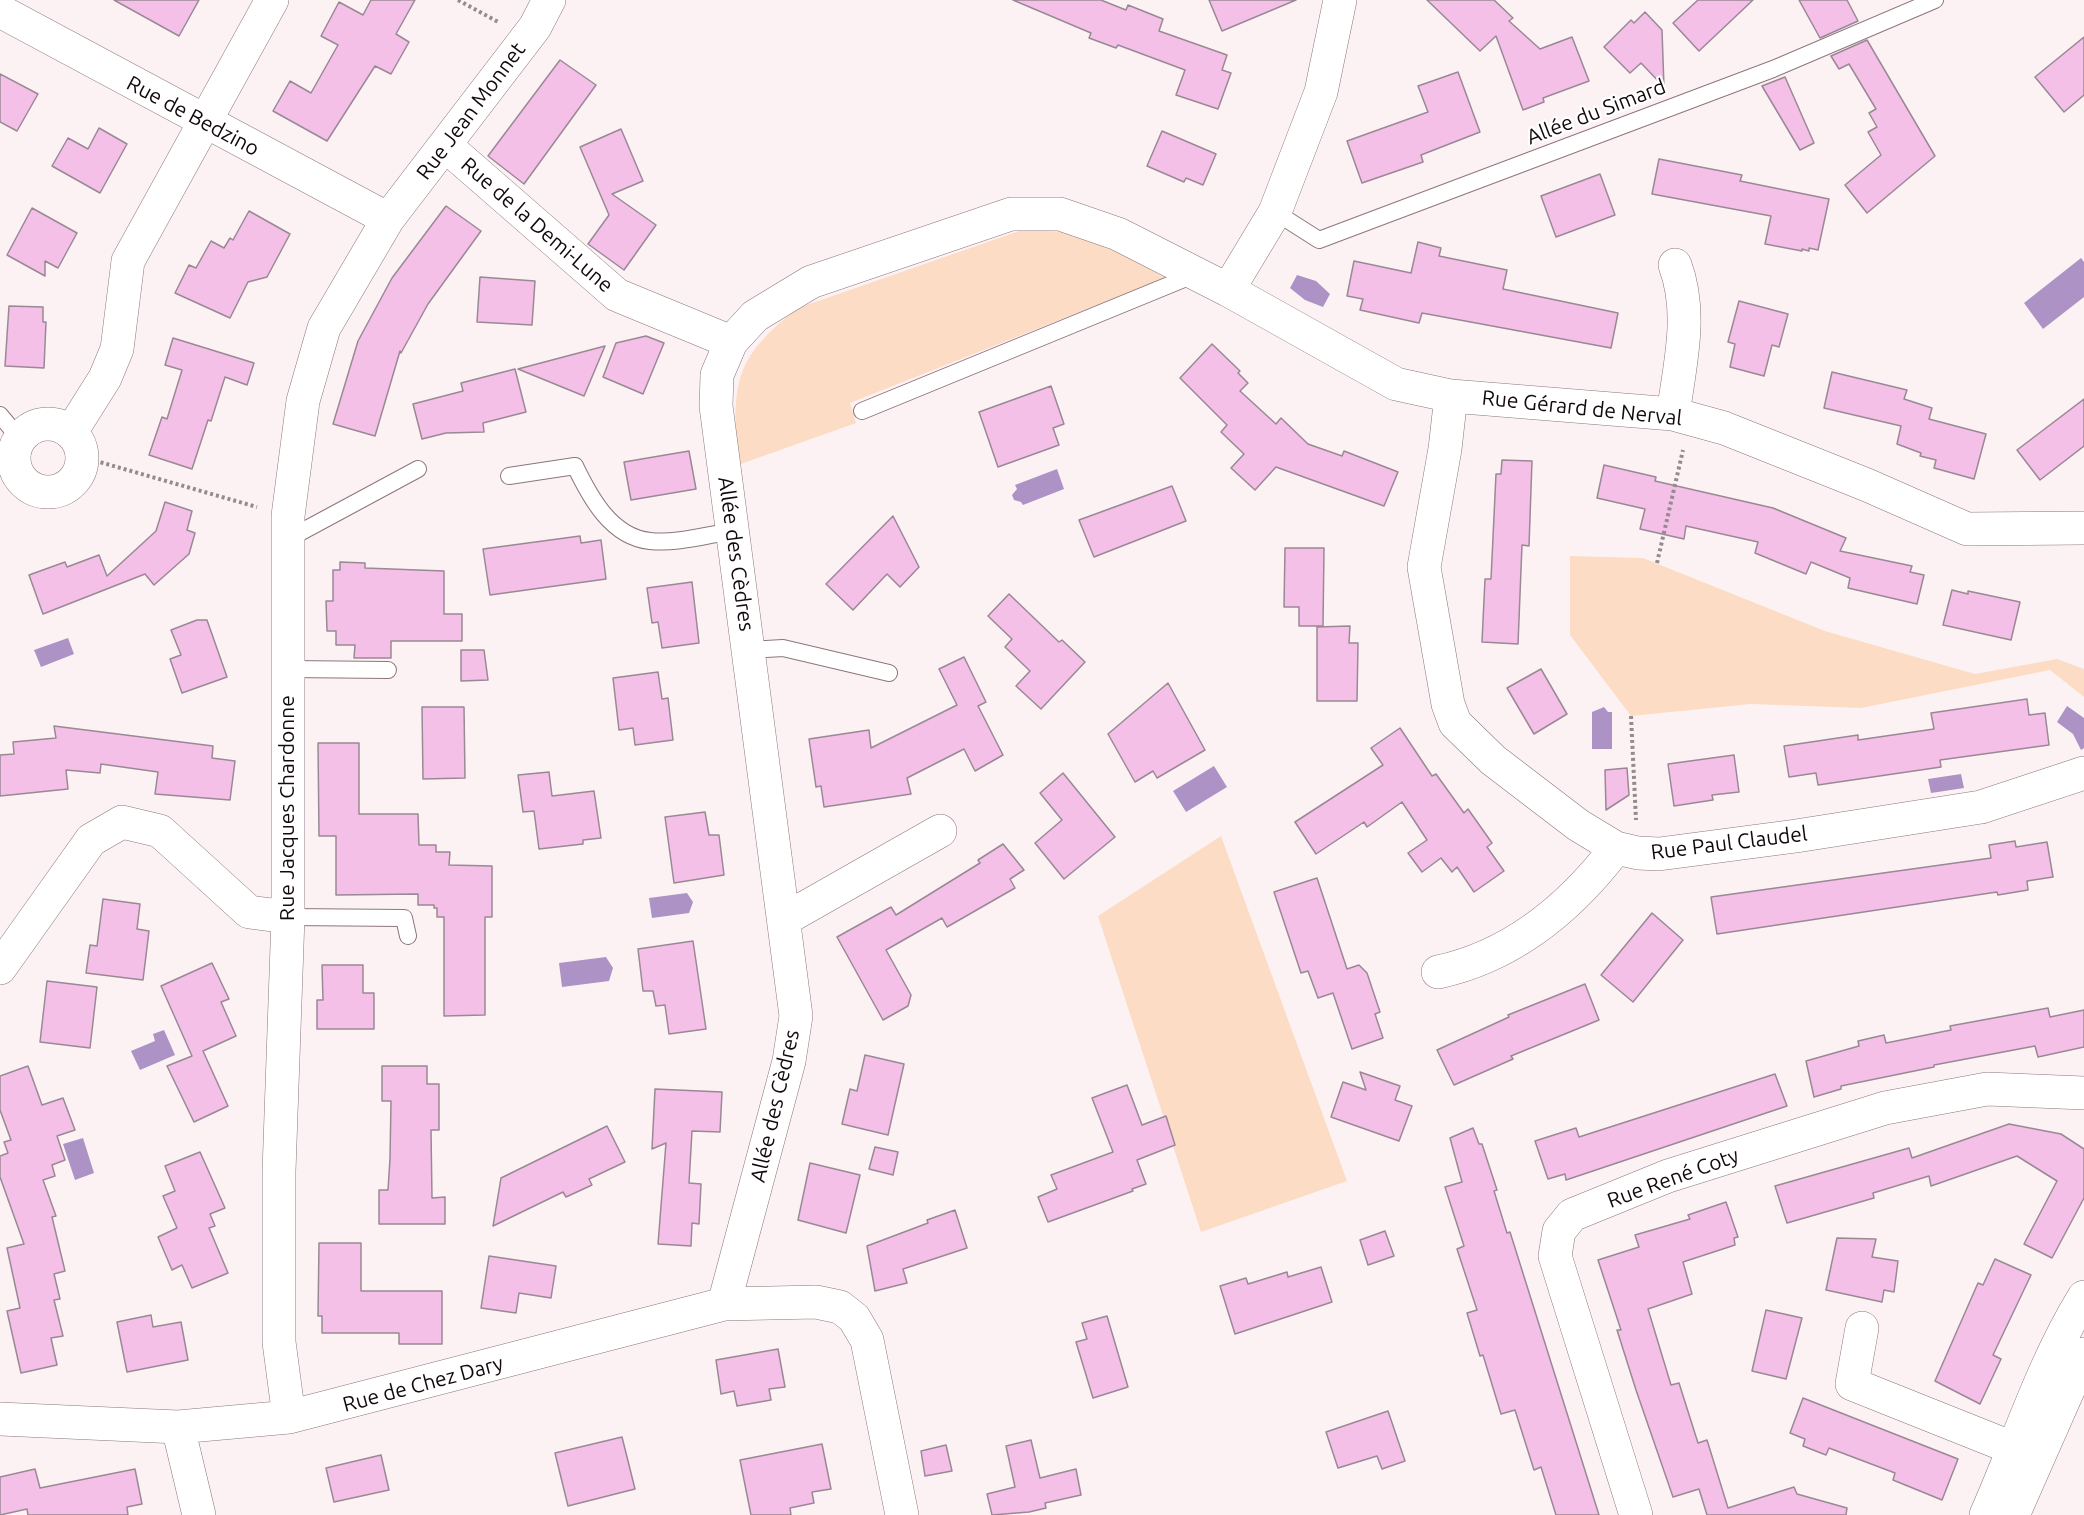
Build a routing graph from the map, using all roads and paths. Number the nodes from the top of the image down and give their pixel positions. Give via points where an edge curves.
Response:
1 (272, 0) edge
2 (458, 0) edge
3 (549, 0) edge
4 (1340, 0) edge
5 (1935, 0) edge
6 (0, 10) edge
7 (527, 38) junction
8 (202, 122) junction
9 (446, 146) junction
10 (1275, 212) junction
11 (388, 219) junction
12 (1675, 265) dead end
13 (1196, 274) junction
14 (1228, 290) junction
15 (730, 342) junction
16 (1451, 396) junction
17 (862, 411) dead end
18 (1682, 416) junction
19 (10, 427) edge
20 (77, 445) junction
21 (418, 469) dead end
22 (509, 477) dead end
23 (288, 528) junction
24 (2084, 528) edge
25 (732, 531) junction
26 (1657, 563) dead end
27 (748, 650) junction
28 (288, 669) junction
29 (388, 670) dead end
30 (889, 673) dead end
31 (1631, 716) dead end
32 (2084, 772) edge
33 (940, 831) dead end
34 (1627, 850) junction
35 (288, 916) junction
36 (785, 919) junction
37 (408, 936) dead end
38 (0, 968) edge
39 (1438, 972) dead end
40 (2084, 1093) edge
41 (2084, 1298) edge
42 (724, 1304) junction
43 (1862, 1328) dead end
44 (2084, 1354) edge
45 (289, 1417) junction
46 (0, 1419) edge
47 (178, 1427) junction
48 (2015, 1449) junction
49 (199, 1515) edge
50 (902, 1515) edge
51 (1636, 1515) edge
52 (1986, 1515) edge
53 (2013, 1515) edge

1 - 8 street
2 - 7 path
3 - 7 street, Rue Jean Monnet
4 - 10 street via 1322,92
5 - 10 lane, Allée du Simard via 1773,69 1319,240
6 - 8 street, Rue de Bedzino
7 - 9 street, Rue Jean Monnet
8 - 11 street, Rue de Bedzino
8 - 20 street via 128,261 117,349
9 - 11 street, Rue Jean Monnet
9 - 15 street, Rue de la Demi-Lune via 617,295
10 - 14 street
11 - 23 street, Rue Jacques Chardonne via 324,328 303,400
12 - 18 street via 1684,288
13 - 14 street, Allée des Cèdres
13 - 15 street, Allée des Cèdres via 1118,234 1060,214 1011,214 812,282 755,316
13 - 17 lane
14 - 16 street, Rue Gérard de Nerval via 1396,384
15 - 25 street, Allée des Cèdres via 717,375 716,406
16 - 18 street, Rue Gérard de Nerval
16 - 34 street via 1424,567 1448,704 1455,723 1493,760 1578,825
18 - 24 street, Rue Gérard de Nerval via 1724,428 1856,480 1967,529
18 - 26 path
19 - 20 street via 61,426
19 - 20 street via 17,472 33,488 45,492 66,486 81,469
20 - 23 path
21 - 23 lane
22 - 25 lane via 575,466 591,498 618,528 648,542
23 - 28 street, Rue Jacques Chardonne
25 - 27 street, Allée des Cèdres
27 - 30 lane via 783,648
27 - 36 street, Allée des Cèdres
28 - 29 lane
28 - 35 street, Rue Jacques Chardonne
31 - 34 path
32 - 34 street, Rue Paul Claudel via 1982,807 1659,854
33 - 36 street
34 - 39 street via 1544,923 1510,946 1459,968
35 - 37 lane via 404,918
35 - 38 street via 249,912 160,831 122,822 91,840
35 - 45 street, Rue Jacques Chardonne via 279,1171 279,1342
36 - 42 street, Allée des Cèdres via 796,1016 789,1061
40 - 51 street, Rue René Coty via 1988,1089 1885,1108 1668,1176 1572,1215 1559,1231 1555,1256
41 - 48 street via 2028,1412
42 - 45 street, Rue de Chez Dary
42 - 50 street, Rue de Chez Dary via 816,1302 840,1307 854,1318 867,1340
43 - 48 street via 1852,1384
44 - 53 street
45 - 47 street, Rue de Chez Dary
46 - 47 street, Rue de Chez Dary
47 - 49 street
48 - 52 street

